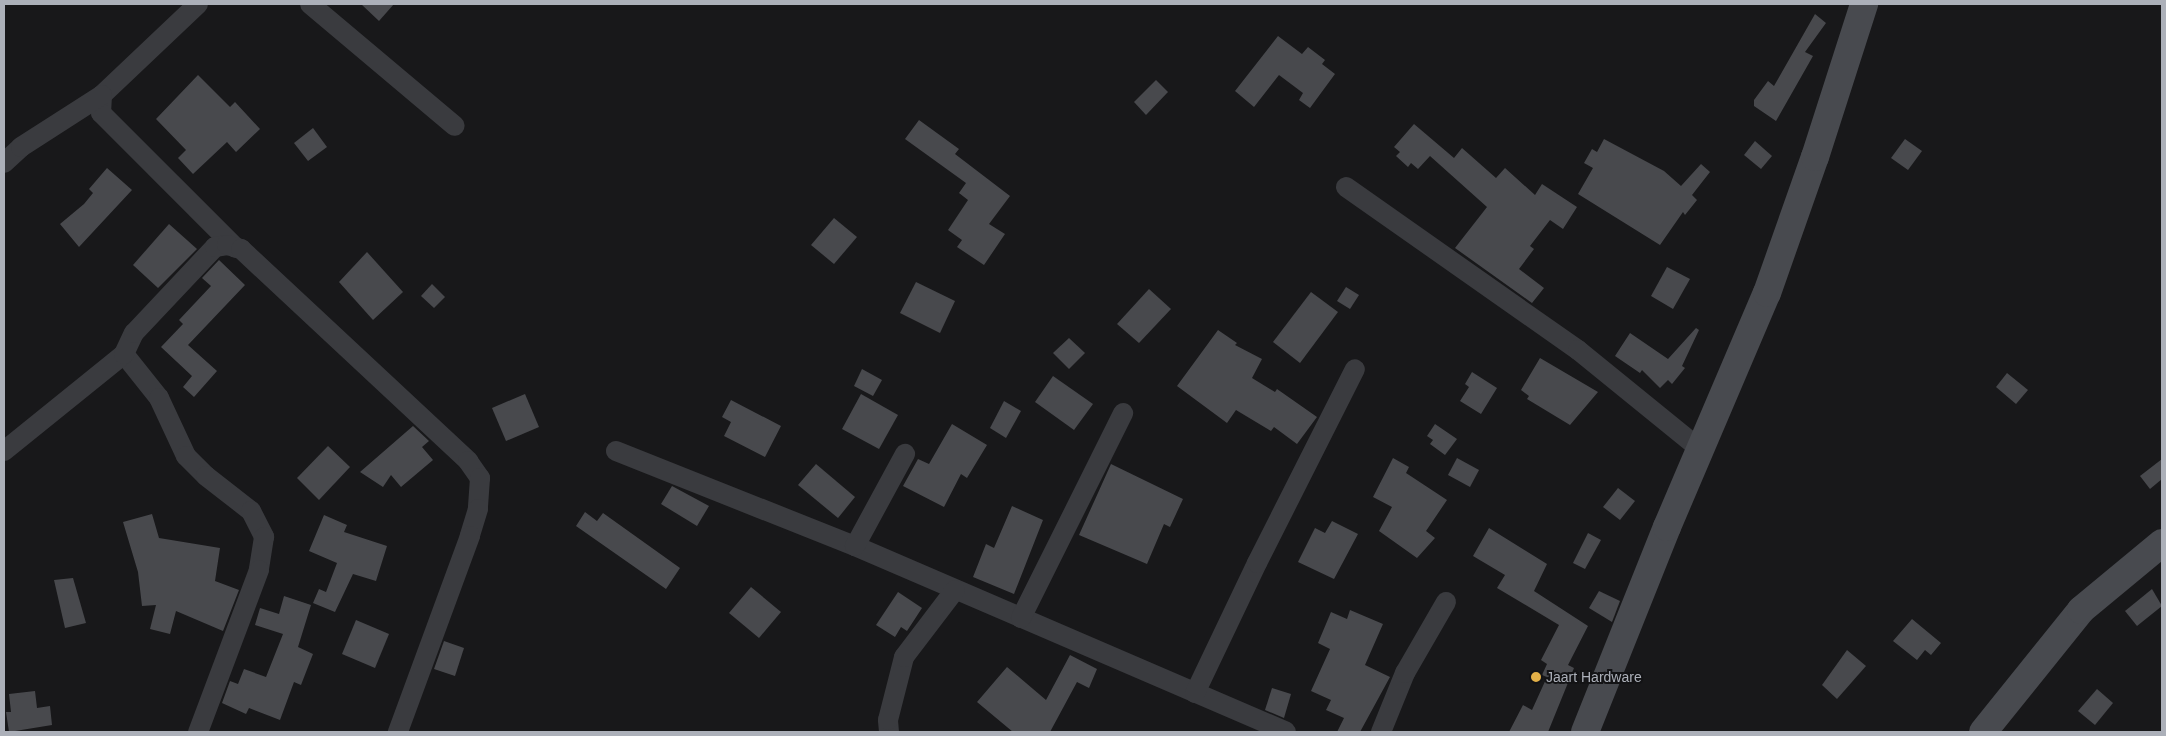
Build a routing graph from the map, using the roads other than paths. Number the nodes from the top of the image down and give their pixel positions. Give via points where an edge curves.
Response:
1 (198, 4) edge
2 (310, 4) edge
3 (1864, 4) edge
4 (102, 95) junction
5 (455, 126) dead end
6 (4, 163) edge
7 (1346, 186) dead end
8 (236, 248) junction
9 (124, 354) junction
10 (1355, 369) dead end
11 (1123, 413) dead end
12 (1700, 449) junction
13 (4, 451) edge
14 (616, 451) dead end
15 (904, 454) dead end
16 (2162, 543) edge
17 (856, 546) junction
18 (955, 590) junction
19 (1446, 602) dead end
20 (1021, 618) junction
21 (1195, 693) junction
22 (198, 732) edge
23 (398, 732) edge
24 (889, 732) edge
25 (1286, 732) edge
26 (1381, 732) edge
27 (1585, 732) edge
28 (1983, 732) edge

1 - 4 street
2 - 5 street
3 - 12 street via 1815,157 1766,293
4 - 6 street via 21,147
4 - 8 street via 101,113
7 - 12 street via 1578,350
8 - 9 street via 215,247 197,262 134,334
8 - 23 street via 468,461 480,478 478,508 470,536
9 - 13 street
9 - 22 street via 159,398 186,456 206,476 251,510 264,537 259,570
10 - 21 street
11 - 20 street
12 - 27 street
14 - 17 street
15 - 17 street
16 - 28 street via 2081,610
17 - 18 street
18 - 20 street
18 - 24 street via 904,656 888,720
19 - 26 street via 1405,673
20 - 21 street
21 - 25 street

